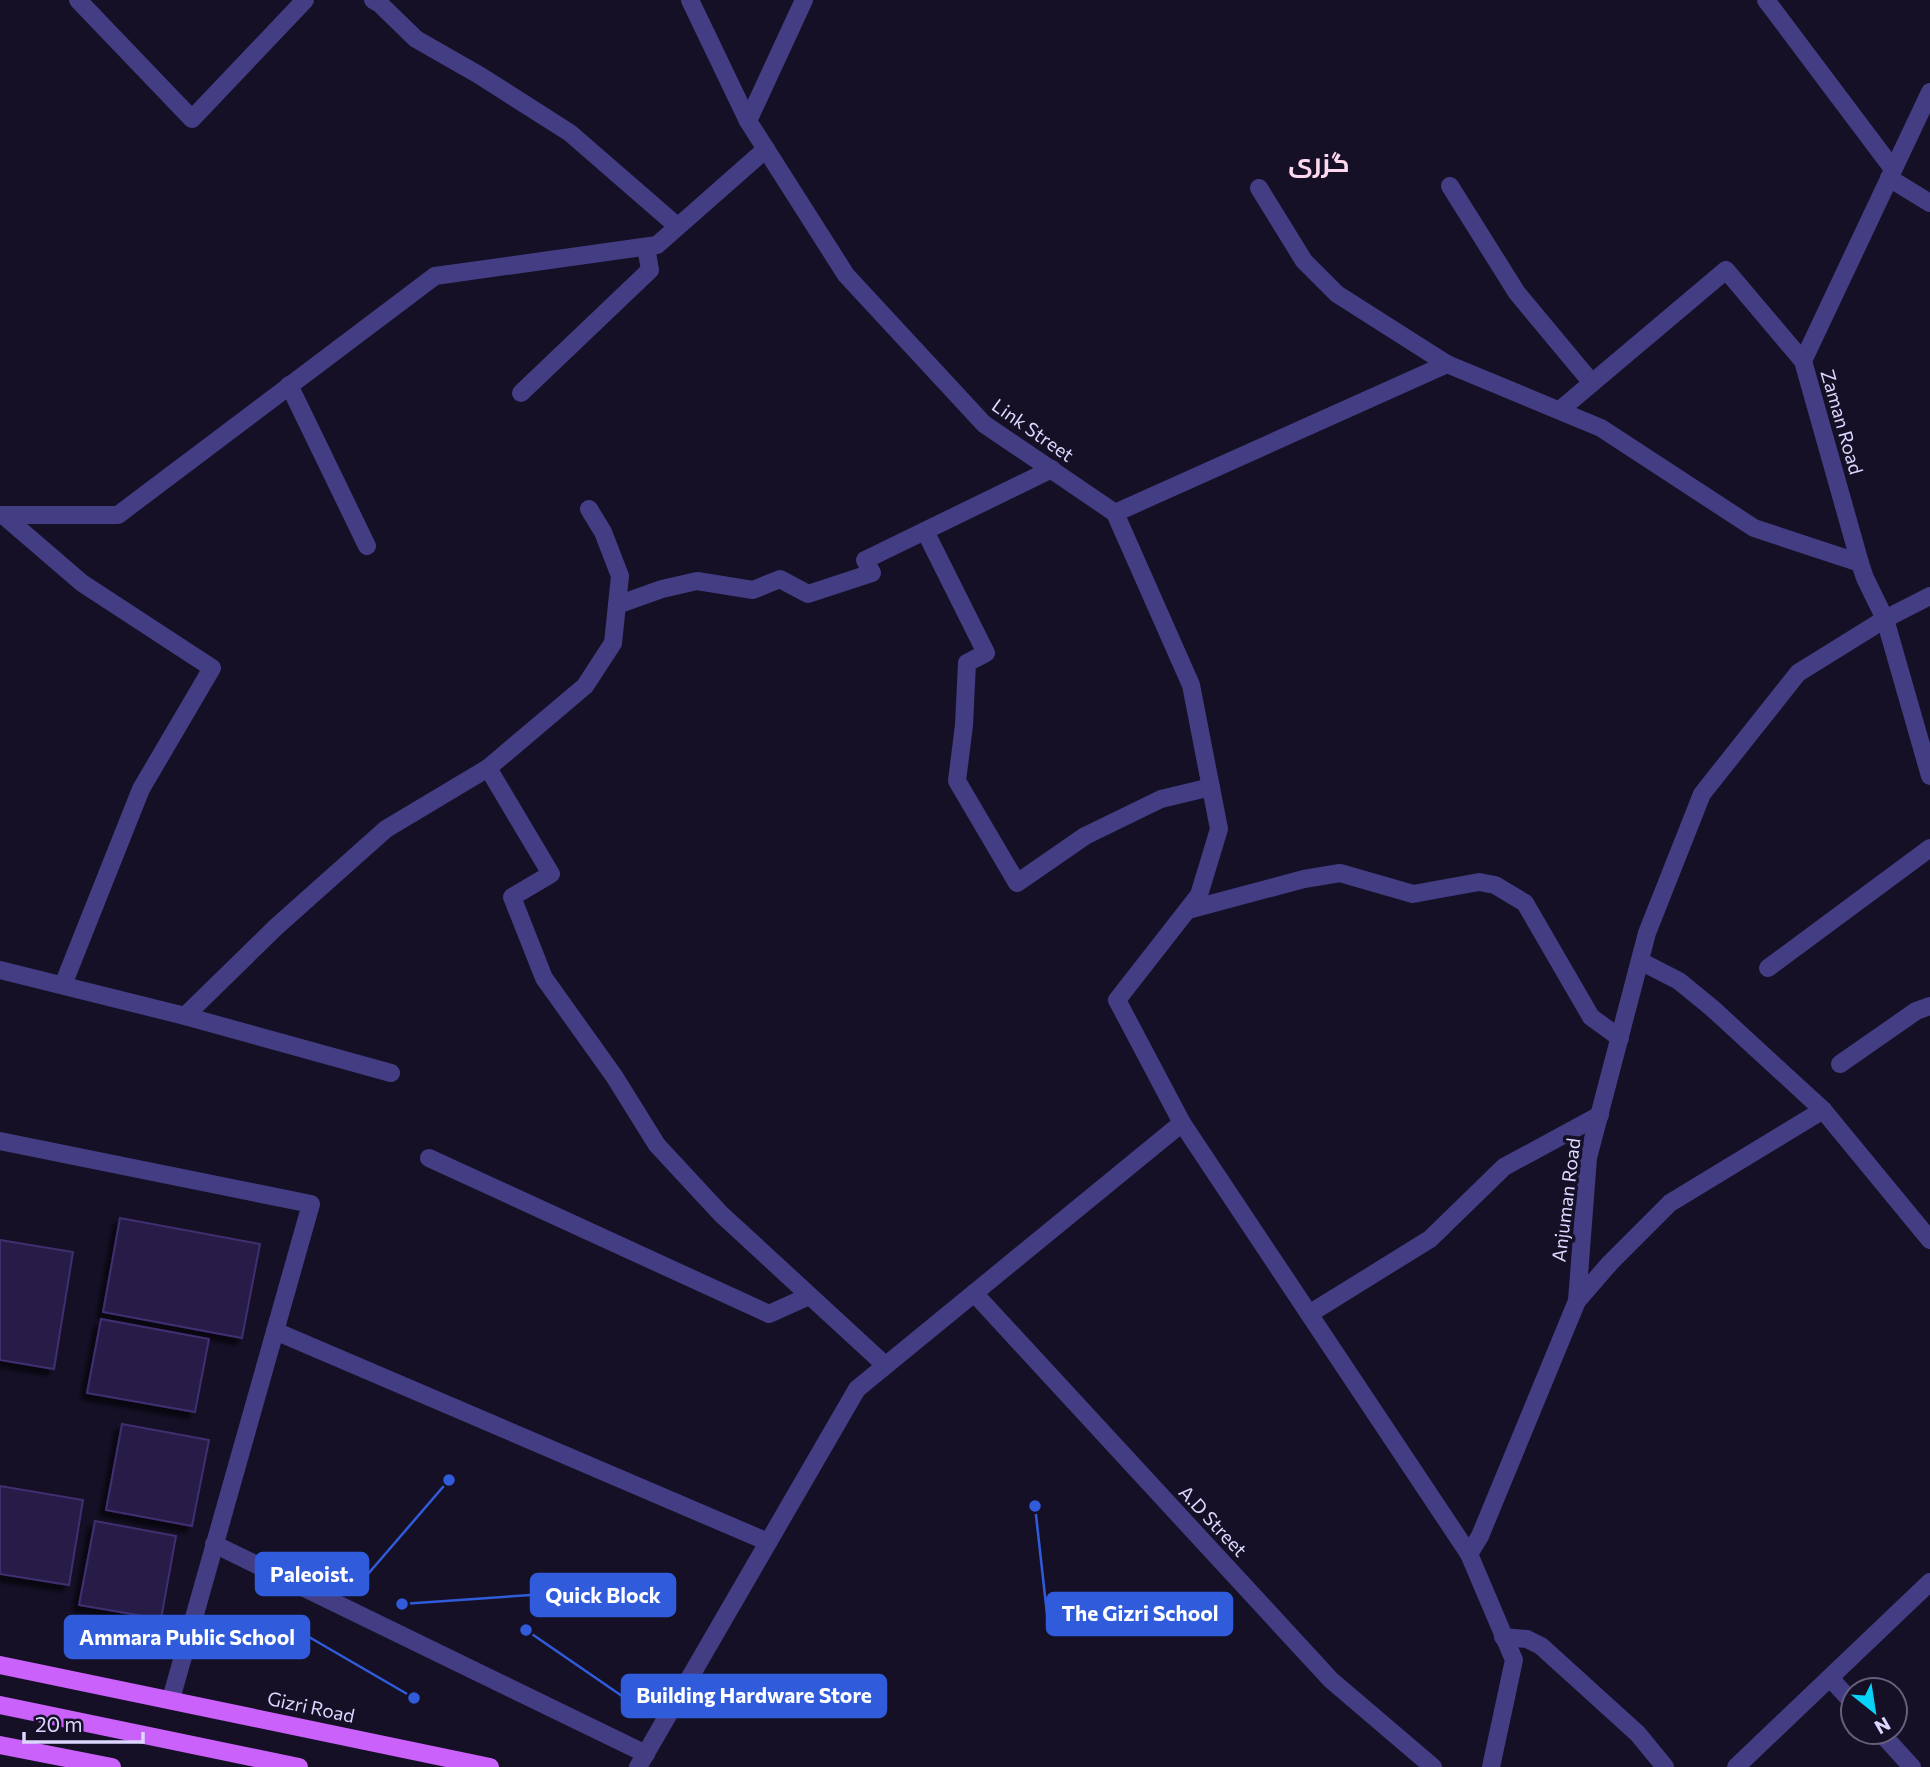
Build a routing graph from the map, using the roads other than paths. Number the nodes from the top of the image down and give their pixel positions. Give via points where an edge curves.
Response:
1 (78, 0) edge
2 (305, 0) edge
3 (373, 0) edge
4 (690, 0) edge
5 (804, 0) edge
6 (1766, 0) edge
7 (1930, 92) edge
8 (748, 121) junction
9 (765, 149) junction
10 (1891, 174) junction
11 (1450, 186) dead end
12 (1259, 188) dead end
13 (1930, 203) edge
14 (677, 226) junction
15 (646, 247) junction
16 (1803, 362) junction
17 (1447, 364) junction
18 (1592, 383) junction
19 (289, 385) junction
20 (521, 393) dead end
21 (1560, 410) junction
22 (1052, 469) junction
23 (589, 509) dead end
24 (1115, 513) junction
25 (2, 515) edge
26 (925, 531) junction
27 (367, 545) dead end
28 (1860, 563) junction
29 (1930, 596) edge
30 (617, 605) junction
31 (1885, 619) junction
32 (488, 768) junction
33 (1930, 776) edge
34 (1211, 787) junction
35 (1930, 848) edge
36 (1188, 910) junction
37 (1640, 961) junction
38 (1768, 968) dead end
39 (0, 970) edge
40 (63, 985) junction
41 (1930, 1006) edge
42 (185, 1016) junction
43 (1620, 1038) junction
44 (1840, 1064) dead end
45 (391, 1073) dead end
46 (1823, 1110) junction
47 (1600, 1115) junction
48 (1182, 1123) junction
49 (0, 1141) edge
50 (429, 1158) dead end
51 (1930, 1240) edge
52 (974, 1293) junction
53 (809, 1296) junction
54 (1577, 1301) junction
55 (1309, 1314) junction
56 (275, 1331) junction
57 (885, 1366) junction
58 (768, 1542) junction
59 (214, 1544) junction
60 (1469, 1553) junction
61 (1930, 1582) edge
62 (1503, 1637) junction
63 (0, 1665) edge
64 (1830, 1678) junction
65 (1839, 1688) edge
66 (171, 1699) junction
67 (0, 1705) edge
68 (0, 1745) edge
69 (1893, 1746) edge
70 (642, 1760) edge
71 (112, 1767) edge
72 (299, 1767) edge
73 (490, 1767) edge
74 (1433, 1767) edge
75 (1491, 1767) edge
76 (1665, 1767) edge
77 (1737, 1767) edge
78 (1912, 1767) edge

1 - 2 street via 192,119
3 - 14 street via 416,39 569,133
4 - 8 street, Link Street
5 - 8 street
6 - 10 street
7 - 10 street, Zaman Road
8 - 9 street, Link Street
9 - 14 street
9 - 22 street, Link Street via 846,275 984,424
10 - 13 street
10 - 16 street, Zaman Road
11 - 18 street via 1517,293
12 - 17 street via 1304,261 1337,294
14 - 15 street via 657,245
15 - 19 street via 435,276
15 - 20 street via 649,270
16 - 18 street via 1726,270
16 - 28 street, Zaman Road
17 - 21 street
17 - 24 street
18 - 21 street
19 - 25 street via 118,514
19 - 27 street
21 - 28 street via 1601,428 1755,528
22 - 24 street, Link Street
22 - 26 street
23 - 30 street via 620,576
24 - 34 street via 1191,685
25 - 40 street via 82,583 212,668 141,789
26 - 30 street via 865,560 872,572 808,594 780,579 753,590 697,581
26 - 34 street via 986,653 967,663 957,781 1017,883 1085,836 1161,799
28 - 31 street, Zaman Road
29 - 31 street, Anjuman Road
30 - 32 street via 613,643 585,686
31 - 33 street, Zaman Road
31 - 37 street, Anjuman Road via 1798,673 1702,794
32 - 42 street via 386,829
32 - 53 street via 551,874 512,897 544,978 657,1145 721,1214
34 - 36 street via 1219,829 1199,895
35 - 38 street
36 - 43 street via 1340,873 1413,894 1479,882 1495,885 1525,903 1591,1017
36 - 48 street via 1117,1000
37 - 43 street, Anjuman Road
37 - 46 street via 1679,981
39 - 40 street
40 - 42 street
41 - 44 street
42 - 45 street
43 - 47 street, Anjuman Road
46 - 51 street
46 - 54 street via 1670,1203
47 - 54 street, Anjuman Road via 1588,1157
47 - 55 street via 1504,1167 1430,1239
48 - 52 street
48 - 55 street
49 - 56 street via 311,1204
50 - 53 street via 769,1314
52 - 57 street
52 - 74 street, A.D Street via 1331,1681
53 - 57 street
54 - 60 street, Anjuman Road
55 - 60 street
56 - 58 street
56 - 59 street
57 - 58 street via 857,1389
58 - 70 street
59 - 66 street
59 - 70 street
60 - 62 street
61 - 64 street
62 - 75 street via 1514,1660
62 - 76 street via 1541,1646 1639,1734
63 - 66 main road, Gizri Road
64 - 65 street
64 - 77 street
66 - 73 main road, Gizri Road
67 - 72 main road
68 - 71 main road
69 - 78 street

